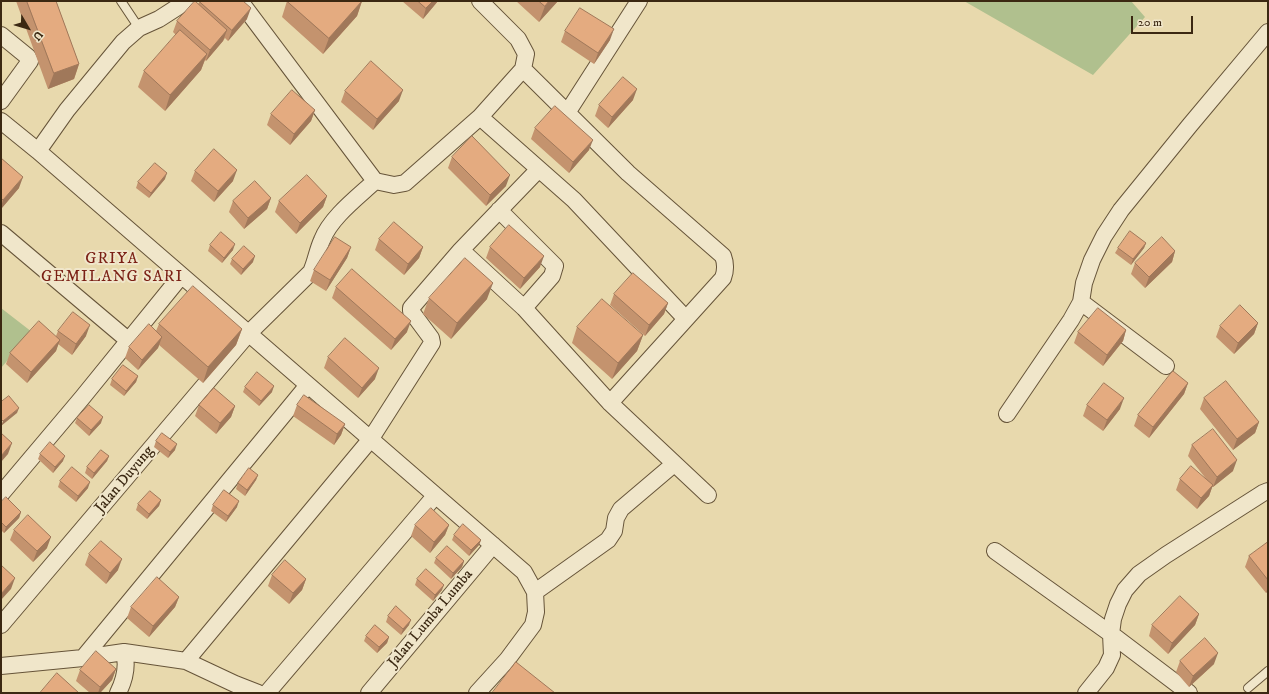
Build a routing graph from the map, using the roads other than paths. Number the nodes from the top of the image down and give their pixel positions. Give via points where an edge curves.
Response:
1 (121, 1) edge
2 (187, 1) edge
3 (240, 1) edge
4 (480, 1) edge
5 (639, 1) edge
6 (139, 28) junction
7 (1268, 32) edge
8 (1, 35) edge
9 (523, 69) junction
10 (1, 102) edge
11 (567, 113) junction
12 (480, 117) junction
13 (1, 121) edge
14 (38, 151) junction
15 (539, 169) junction
16 (375, 181) junction
17 (499, 210) junction
18 (1, 233) edge
19 (461, 250) junction
20 (181, 276) junction
21 (1080, 302) junction
22 (524, 308) junction
23 (686, 319) junction
24 (248, 334) junction
25 (129, 341) junction
26 (1166, 366) dead end
27 (308, 385) junction
28 (610, 403) junction
29 (1007, 414) dead end
30 (370, 440) junction
31 (674, 464) junction
32 (1, 494) edge
33 (708, 495) dead end
34 (1266, 495) edge
35 (435, 496) junction
36 (493, 545) junction
37 (995, 551) dead end
38 (535, 592) junction
39 (1, 625) edge
40 (1112, 634) junction
41 (83, 658) junction
42 (186, 661) junction
43 (126, 662) junction
44 (1, 666) edge
45 (1268, 671) edge
46 (1248, 688) dead end
47 (118, 693) edge
48 (258, 693) edge
49 (267, 693) edge
50 (369, 693) edge
51 (477, 693) edge
52 (1086, 693) edge
53 (1189, 693) edge

1 - 6 lane
2 - 6 street via 159,20
3 - 16 street
4 - 9 street via 518,39 526,54
5 - 11 street
6 - 14 street via 123,42 67,110
7 - 21 street via 1121,210 1092,260
8 - 10 street via 28,57 30,62
9 - 11 street
9 - 12 street
11 - 23 street via 628,173 723,256 726,266 723,278
12 - 15 street
12 - 16 street via 405,183 394,185
13 - 14 street
14 - 20 street
15 - 17 street
15 - 23 street via 574,200
16 - 24 street, Jalan Duyung via 327,229 311,272
17 - 19 street
17 - 22 street via 555,266 552,276
18 - 25 street
19 - 22 street
19 - 30 street via 411,308 432,343
20 - 24 street
20 - 25 street
21 - 26 street
21 - 29 street via 1071,320
22 - 28 street
23 - 28 street
24 - 27 street
24 - 39 street, Jalan Duyung
25 - 32 street
27 - 30 street
27 - 41 street
28 - 31 street
30 - 35 street
30 - 42 street
31 - 33 street
31 - 38 street via 621,509 616,518 614,531 608,540
34 - 40 street via 1166,554 1139,574 1125,590 1118,604
35 - 36 street
35 - 49 street
36 - 38 street via 524,572
36 - 50 street, Jalan Lumba Lumba
37 - 40 street
38 - 51 street via 536,612 533,625 513,664
40 - 52 street via 1112,655 1106,668
40 - 53 street
41 - 43 street
41 - 44 street
42 - 43 street
42 - 48 street via 233,686
43 - 47 street
45 - 46 lane

